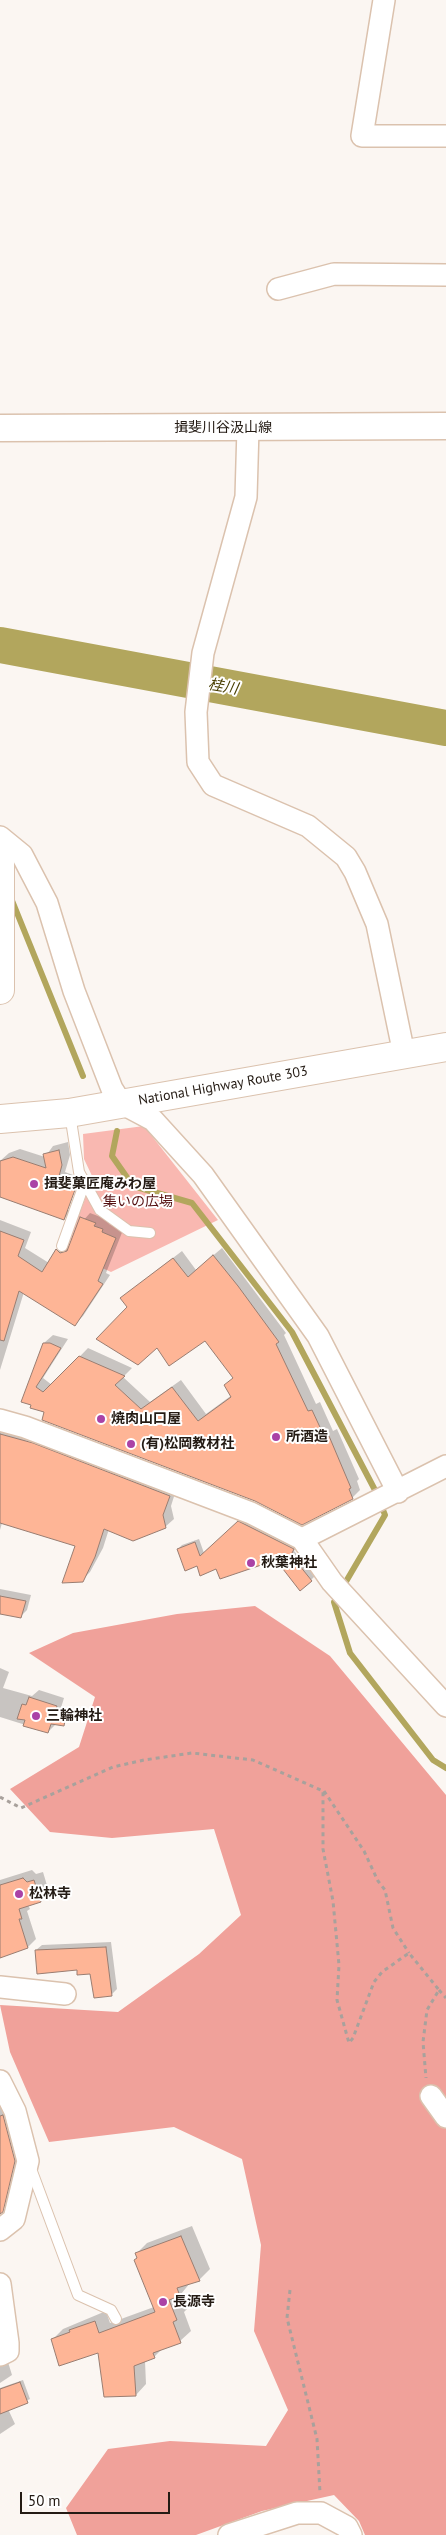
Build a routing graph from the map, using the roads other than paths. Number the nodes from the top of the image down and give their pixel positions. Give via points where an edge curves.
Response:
1 (384, 0) edge
2 (446, 136) edge
3 (446, 275) edge
4 (278, 289) dead end
5 (446, 426) edge
6 (0, 428) edge
7 (248, 428) junction
8 (0, 837) edge
9 (0, 862) edge
10 (1, 973) edge
11 (446, 1047) edge
12 (404, 1054) junction
13 (121, 1104) junction
14 (69, 1113) junction
15 (0, 1119) edge
16 (85, 1182) junction
17 (150, 1232) dead end
18 (62, 1246) dead end
19 (0, 1420) edge
20 (446, 1466) edge
21 (395, 1493) junction
22 (302, 1540) junction
23 (446, 1706) edge
24 (0, 1987) edge
25 (65, 1994) dead end
26 (0, 2081) edge
27 (431, 2096) road end
28 (446, 2117) edge
29 (28, 2161) junction
30 (0, 2230) edge
31 (0, 2284) edge
32 (116, 2319) dead end
33 (0, 2355) edge
34 (230, 2535) edge
35 (351, 2535) edge

1 - 2 street via 362,136
3 - 4 street via 334,274
5 - 7 street, 揖斐川谷汲山線
6 - 7 street, 揖斐川谷汲山線
7 - 12 street via 246,497 203,653 196,705 198,762 213,785 308,826 346,857 356,872 378,924
8 - 13 street via 22,855 46,902 74,991 112,1089
9 - 10 highway
11 - 12 highway, National Highway Route 303
12 - 13 highway, National Highway Route 303
13 - 14 highway, National Highway Route 303
13 - 21 street via 153,1120 203,1174 318,1336
14 - 15 highway, National Highway Route 303
14 - 16 lane via 79,1172
16 - 17 lane via 100,1210 129,1231
16 - 18 lane
19 - 22 street via 251,1513
20 - 21 street
21 - 22 street
22 - 23 street via 332,1582
24 - 25 street
26 - 29 street via 15,2111
27 - 28 street
29 - 30 street via 14,2219
29 - 32 lane via 78,2295 111,2310
31 - 33 street via 8,2343 8,2352
34 - 35 street via 297,2513 321,2513 347,2527

